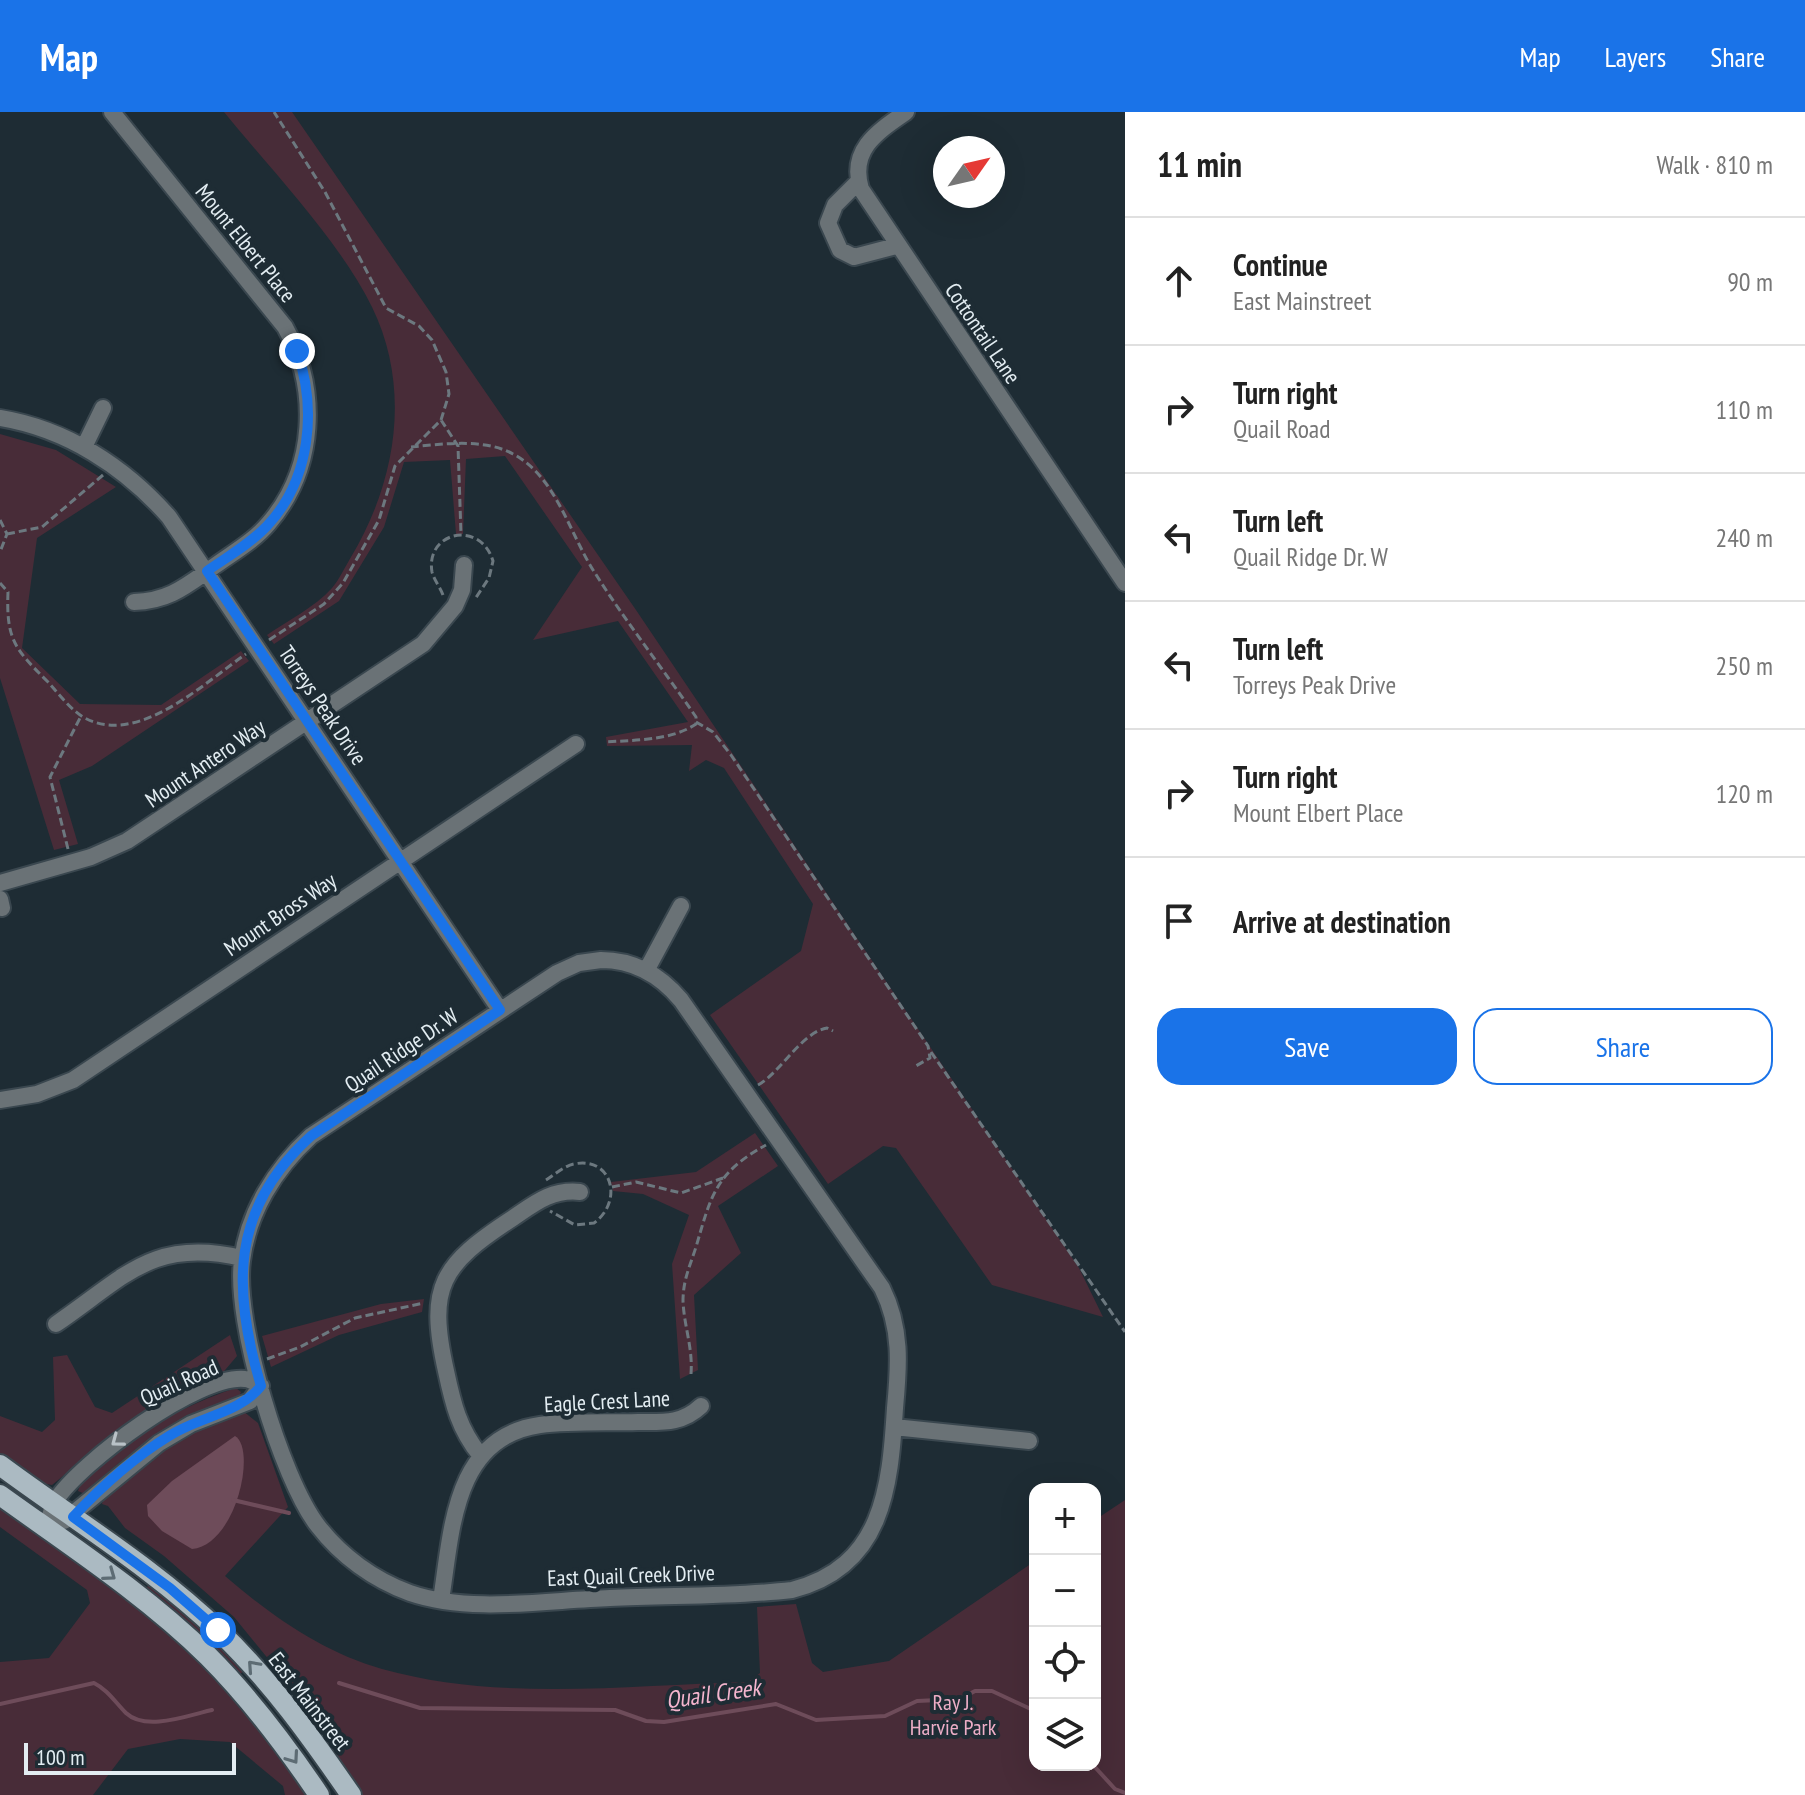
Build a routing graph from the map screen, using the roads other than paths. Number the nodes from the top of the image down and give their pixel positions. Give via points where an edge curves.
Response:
1 (112, 112) edge
2 (906, 112) edge
3 (859, 181) junction
4 (896, 246) junction
5 (103, 408) dead end
6 (0, 418) edge
7 (84, 447) junction
8 (464, 565) dead end
9 (207, 571) junction
10 (1125, 583) edge
11 (134, 602) dead end
12 (307, 721) junction
13 (576, 744) dead end
14 (401, 860) junction
15 (0, 883) edge
16 (681, 906) dead end
17 (646, 971) junction
18 (500, 1010) junction
19 (0, 1100) edge
20 (580, 1192) dead end
21 (242, 1258) junction
22 (891, 1307) joint
23 (56, 1324) dead end
24 (261, 1386) junction
25 (701, 1406) dead end
26 (894, 1427) junction
27 (1029, 1441) dead end
28 (480, 1455) junction
29 (0, 1465) edge
30 (0, 1495) edge
31 (54, 1502) junction
32 (73, 1517) junction
33 (47, 1529) junction
34 (441, 1600) junction
35 (319, 1795) edge
36 (351, 1795) edge

1 - 9 street, Mount Elbert Place via 281,320 305,377 307,438 292,487 268,525
2 - 3 street via 862,148
3 - 4 street, Cottontail Lane
3 - 4 street via 835,205 828,223 840,250 854,257
4 - 10 street, Cottontail Lane
5 - 7 street
6 - 7 street, Torreys Peak Drive
7 - 9 street, Torreys Peak Drive via 152,498
8 - 12 street, Mount Antero Way via 455,606 423,644
9 - 11 street, Mount Elbert Place via 167,599
9 - 12 street, Torreys Peak Drive
12 - 14 street, Torreys Peak Drive
12 - 15 street, Mount Antero Way via 118,846
13 - 14 street, Mount Bross Way
14 - 18 street, Torreys Peak Drive
14 - 19 street, Mount Bross Way via 73,1080
16 - 17 street
17 - 18 street, Quail Ridge Dr. W via 616,960 579,963
17 - 22 street, Quail Ridge Dr. W via 681,1000 873,1273
18 - 21 street, Quail Ridge Dr. W via 297,1149 261,1200
20 - 28 street via 549,1194 480,1239 461,1256 443,1286 437,1321 448,1384 461,1427
21 - 23 street via 197,1250 165,1254
21 - 24 street, Quail Ridge Dr. W via 244,1324
22 - 26 street, East Quail Creek Drive via 899,1352
24 -> 31 street, Quail Road via 245,1379 172,1405 101,1453
24 - 32 street, Quail Road via 250,1401 159,1443 119,1472
24 - 34 street, East Quail Creek Drive via 296,1489 327,1537 381,1579
25 - 28 street, Eagle Crest Lane via 676,1421 531,1427 503,1437
26 - 27 street
26 - 34 street, East Quail Creek Drive via 888,1489 872,1531 848,1560 803,1587 751,1593
28 - 34 street, Eagle Crest Lane via 457,1499
29 - 31 main road, East Mainstreet
30 - 33 main road
31 - 32 main road, East Mainstreet
31 - 33 street, Quail Road
32 - 33 street, Quail Road
36 -> 32 main road, East Mainstreet via 296,1717 224,1636 170,1588
33 -> 35 main road via 206,1654 268,1723

